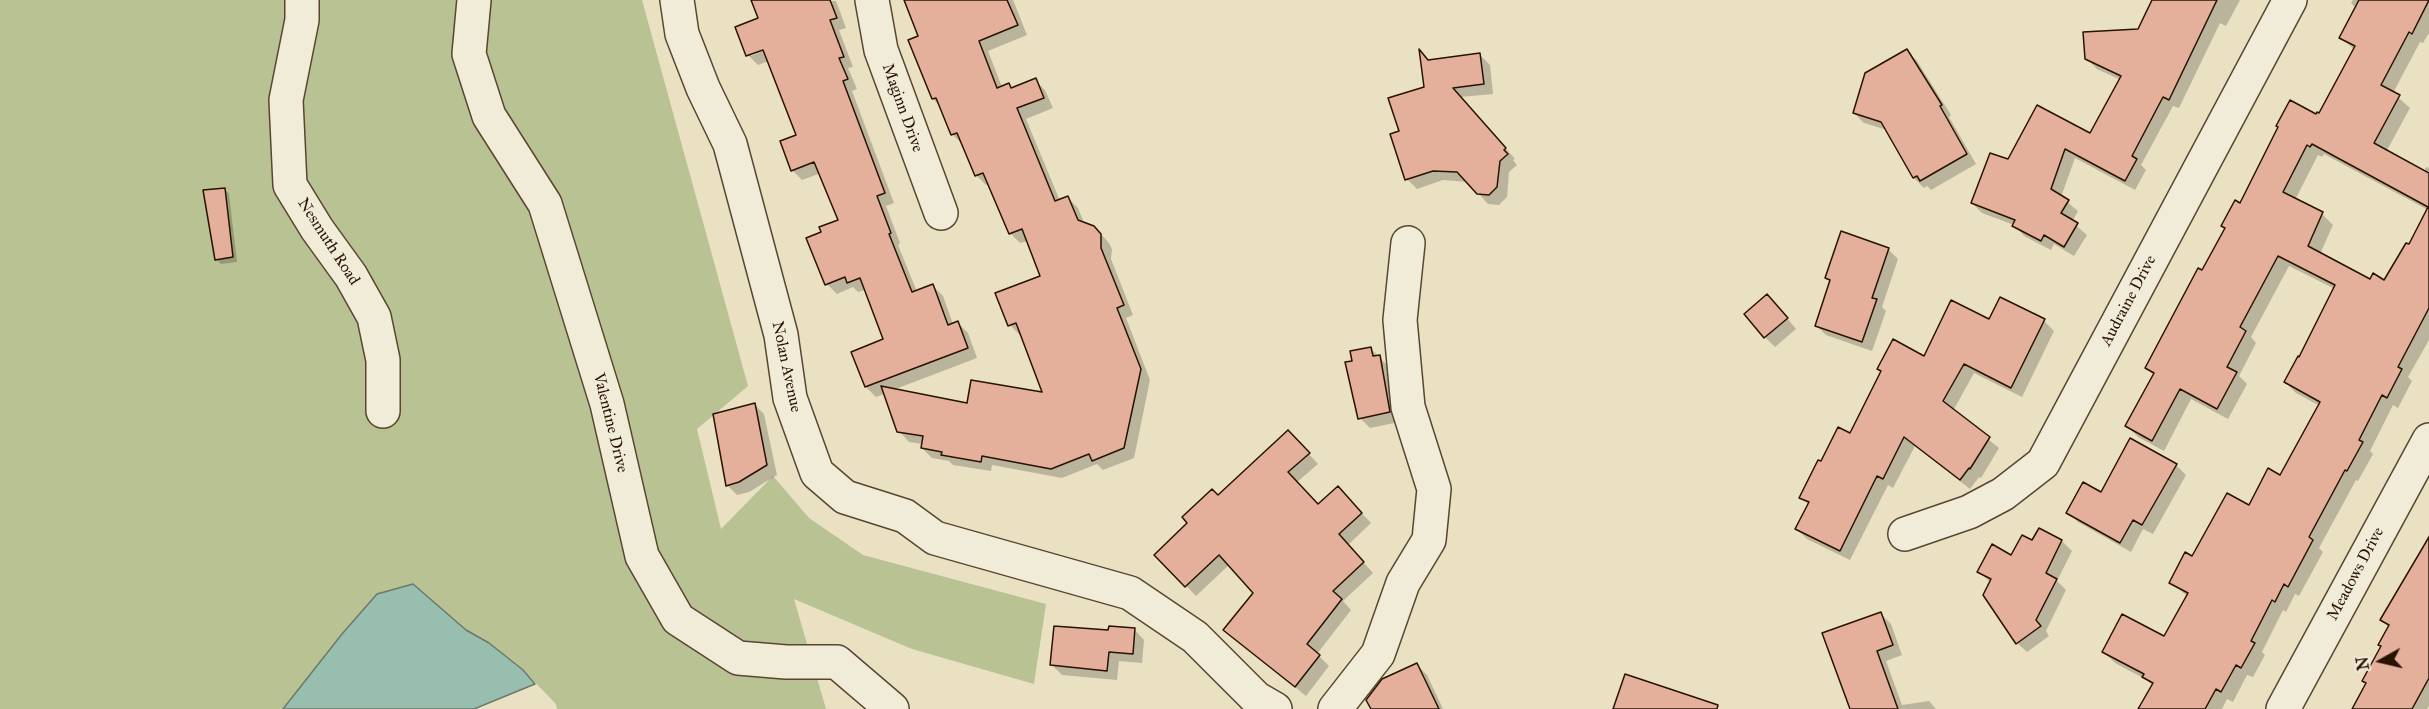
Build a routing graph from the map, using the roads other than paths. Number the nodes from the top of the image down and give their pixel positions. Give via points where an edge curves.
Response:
1 (302, 0) edge
2 (474, 0) edge
3 (677, 0) edge
4 (872, 0) edge
5 (2290, 0) edge
6 (941, 213) dead end
7 (1408, 243) dead end
8 (383, 411) dead end
9 (2429, 440) edge
10 (1905, 534) dead end
11 (892, 709) edge
12 (1275, 709) edge
13 (1335, 709) edge
14 (2283, 709) edge

1 - 8 street, Nesmuth Road via 302,20 286,100 290,185 374,317 383,360
2 - 11 street, Valentine Drive via 469,54 489,116 545,204 607,404 642,556 678,619 738,658 837,662
3 - 12 street, Nolan Avenue via 682,34 730,144 781,335 790,398 817,473 844,496 905,516 935,538 1130,593 1195,637 1256,698
4 - 6 street, Maginn Drive via 881,50
5 - 10 street, Audraine Drive via 2043,464 2003,494 1970,512
7 - 13 street via 1400,320 1408,407 1434,489 1429,540 1402,583 1378,654
9 - 14 street, Meadows Drive

